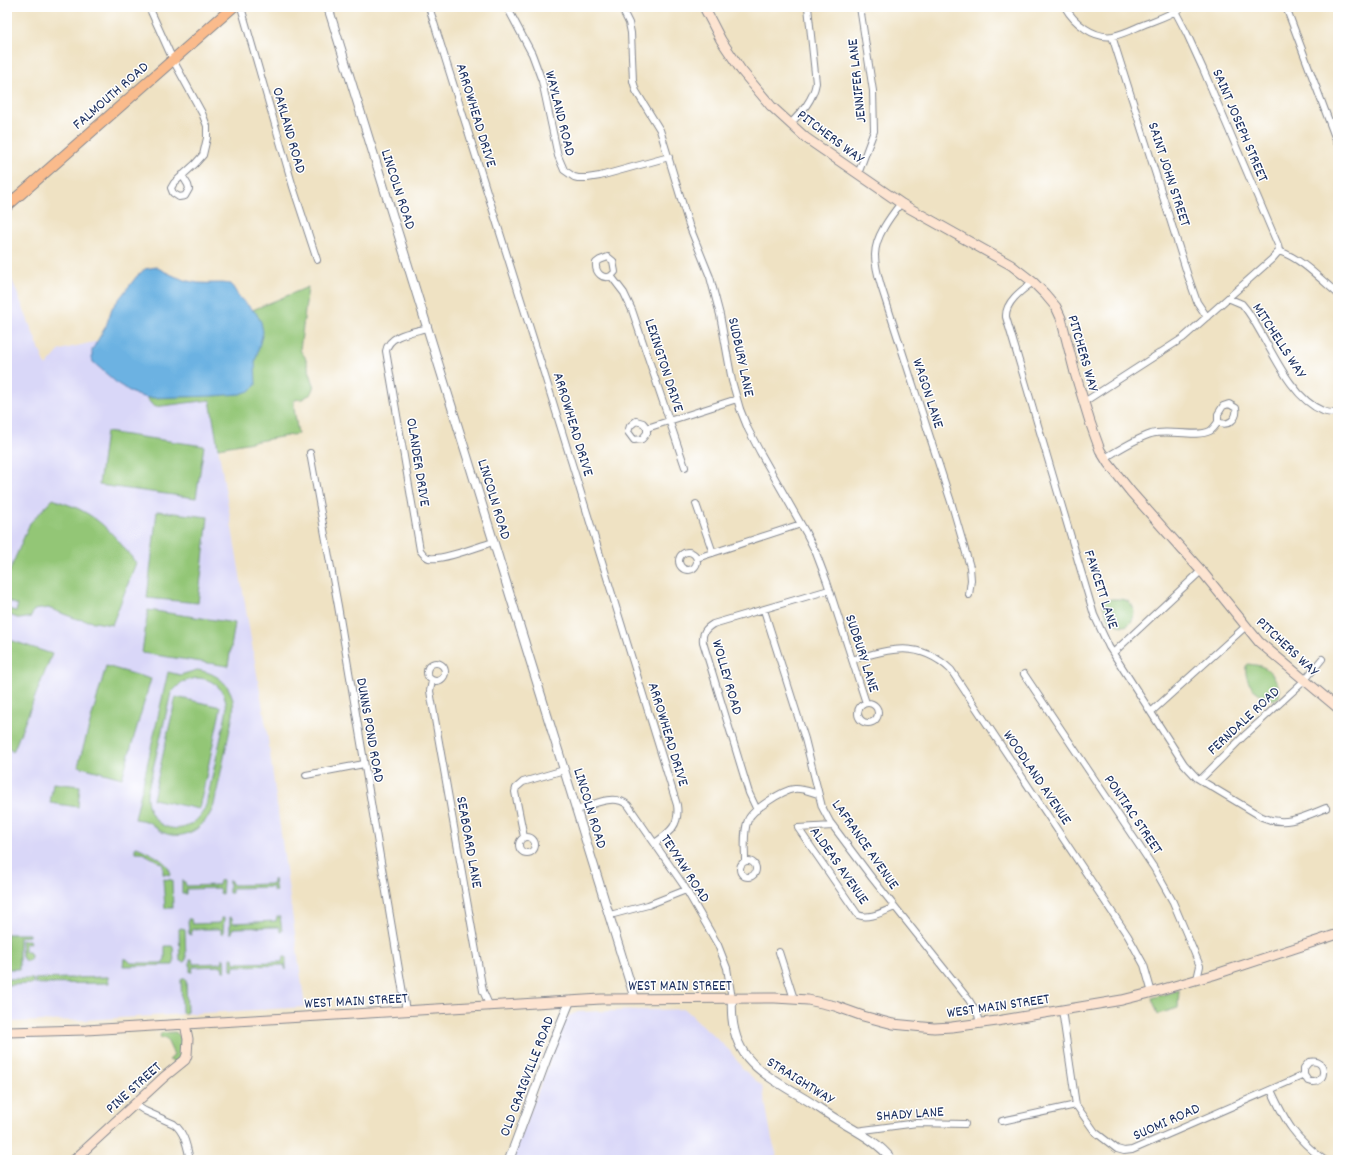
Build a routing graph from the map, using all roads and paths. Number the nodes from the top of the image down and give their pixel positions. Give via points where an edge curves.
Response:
1 (149, 7) edge
2 (233, 7) edge
3 (241, 7) edge
4 (328, 7) edge
5 (429, 7) edge
6 (507, 7) edge
7 (621, 7) edge
8 (704, 7) edge
9 (808, 7) edge
10 (860, 7) edge
11 (1065, 7) edge
12 (1182, 7) edge
13 (1286, 7) edge
14 (1175, 11) junction
15 (1112, 36) junction
16 (173, 60) junction
17 (790, 124) junction
18 (1338, 145) edge
19 (669, 157) junction
20 (858, 174) junction
21 (182, 175) dead end
22 (901, 203) junction
23 (7, 206) edge
24 (1279, 251) junction
25 (317, 260) dead end
26 (612, 276) dead end
27 (1033, 282) junction
28 (1338, 294) edge
29 (1228, 298) junction
30 (1207, 317) junction
31 (427, 328) junction
32 (737, 399) junction
33 (1084, 402) junction
34 (1338, 413) edge
35 (669, 421) junction
36 (1218, 422) dead end
37 (647, 428) dead end
38 (310, 454) dead end
39 (1105, 458) junction
40 (685, 466) dead end
41 (696, 504) dead end
42 (801, 524) junction
43 (493, 542) junction
44 (713, 553) junction
45 (697, 558) dead end
46 (1201, 571) junction
47 (829, 590) junction
48 (969, 595) dead end
49 (764, 610) junction
50 (1246, 627) junction
51 (1113, 653) junction
52 (1322, 659) dead end
53 (852, 660) junction
54 (1024, 674) dead end
55 (432, 681) dead end
56 (1304, 681) junction
57 (866, 703) dead end
58 (1338, 708) edge
59 (1151, 712) junction
60 (364, 764) junction
61 (564, 770) junction
62 (306, 774) dead end
63 (1200, 780) junction
64 (818, 794) junction
65 (1326, 808) dead end
66 (577, 810) junction
67 (757, 810) junction
68 (833, 826) junction
69 (524, 837) dead end
70 (655, 843) junction
71 (745, 860) dead end
72 (686, 890) junction
73 (895, 907) junction
74 (610, 915) junction
75 (1338, 934) edge
76 (779, 952) dead end
77 (1198, 979) junction
78 (1152, 993) junction
79 (635, 999) junction
80 (732, 999) junction
81 (794, 999) junction
82 (570, 1001) junction
83 (490, 1007) junction
84 (1062, 1010) junction
85 (406, 1011) junction
86 (980, 1023) junction
87 (185, 1024) junction
88 (7, 1032) edge
89 (1304, 1075) dead end
90 (1271, 1090) junction
91 (134, 1104) junction
92 (1076, 1105) junction
93 (1002, 1122) dead end
94 (965, 1124) dead end
95 (856, 1131) junction
96 (7, 1157) edge
97 (10, 1160) edge
98 (74, 1160) edge
99 (190, 1160) edge
100 (509, 1160) edge
101 (892, 1160) edge
102 (1324, 1160) edge

1 - 16 street
2 - 16 main road, FALMOUTH ROAD
3 - 25 street, OAKLAND ROAD
4 - 31 street, LINCOLN ROAD
5 - 70 street, ARROWHEAD DRIVE via 675,799 678,814 676,823
6 - 19 street, WAYLAND ROAD via 532,54 542,81 558,156 564,170 574,177 587,178
7 - 19 street, SUDBURY LANE via 632,33 634,85 660,130
8 - 17 main road, PITCHERS WAY via 724,46 741,70 763,98
9 - 17 street via 816,83 810,99
10 - 20 street, JENNIFER LANE via 873,91 874,131
11 - 15 street via 1080,26 1098,34
12 - 14 street
13 - 18 street
14 - 15 street
14 - 24 street, SAINT JOSEPH STREET via 1237,146
15 - 30 street, SAINT JOHN STREET via 1197,302
16 - 21 street via 202,113 207,132 203,155
16 - 23 main road, FALMOUTH ROAD
17 - 20 main road, PITCHERS WAY via 816,146
19 - 32 street, SUDBURY LANE via 689,225 715,294
20 - 22 main road, PITCHERS WAY
22 - 27 main road, PITCHERS WAY via 997,257
22 - 48 street, WAGON LANE via 879,237 875,249 875,263 970,567 972,580
24 - 28 street via 1308,267
24 - 29 street
26 - 35 street, LEXINGTON DRIVE via 632,310
27 - 33 main road, PITCHERS WAY via 1052,302 1061,318
27 - 51 street, FAWCETT LANE via 1012,301 1006,317 1094,615
29 - 30 street
29 - 34 street, MITCHELLS WAY via 1242,304 1246,309 1279,365 1306,400 1322,411
30 - 33 street via 1184,338
31 - 43 street, LINCOLN ROAD
31 - 43 street, OLANDER DRIVE via 393,339 386,351 420,550 424,556 431,558
32 - 35 street
32 - 42 street, SUDBURY LANE via 754,441
33 - 39 main road, PITCHERS WAY
35 - 37 street
35 - 40 street, LEXINGTON DRIVE
36 - 39 street via 1208,432 1152,434
38 - 60 street, DUNNS POND ROAD
39 - 46 main road, PITCHERS WAY via 1131,492
41 - 44 street
42 - 44 street
42 - 47 street, SUDBURY LANE via 816,553
43 - 61 street, LINCOLN ROAD
44 - 45 street
46 - 50 main road, PITCHERS WAY
46 - 51 street
47 - 49 street, WOLLEY ROAD
47 - 53 street, SUDBURY LANE
49 - 64 street, LAFRANCE AVENUE via 803,731
49 - 67 street, WOLLEY ROAD via 713,624 703,635 749,793
50 - 56 main road, PITCHERS WAY via 1264,647
50 - 59 street
51 - 59 street, FAWCETT LANE
52 - 56 street, FERNDALE ROAD
53 - 57 street, SUDBURY LANE
53 - 78 street, WOODLAND AVENUE via 884,650 909,649 937,658 951,670 1128,936 1144,965
54 - 77 street, PONTIAC STREET via 1162,881 1200,966
55 - 83 street, SEABOARD LANE via 430,691 470,919 483,991
56 - 58 main road, PITCHERS WAY
56 - 63 street, FERNDALE ROAD
59 - 63 street, FAWCETT LANE via 1188,770
60 - 62 street
60 - 85 street, DUNNS POND ROAD
61 - 66 street, LINCOLN ROAD
61 - 69 street via 523,782 516,788
63 - 65 street, FAWCETT LANE via 1273,821 1295,820
64 - 67 street via 793,789
64 - 68 street, LAFRANCE AVENUE
66 - 70 street, TEVYAW ROAD via 604,801 622,801 628,805
66 - 74 street, LINCOLN ROAD
67 - 71 street via 750,816 747,826
68 - 73 street, LAFRANCE AVENUE
68 - 73 street, ALDEAS AVENUE via 798,828 858,915 870,916
70 - 72 street, TEVYAW ROAD
72 - 74 street via 648,905
72 - 80 street, TEVYAW ROAD via 723,956
73 - 86 street, LAFRANCE AVENUE via 969,1000
74 - 79 street, LINCOLN ROAD
75 - 77 main road, WEST MAIN STREET
76 - 81 street
77 - 78 main road, WEST MAIN STREET
78 - 84 main road, WEST MAIN STREET
79 - 80 main road, WEST MAIN STREET
79 - 82 main road, WEST MAIN STREET
80 - 81 main road, WEST MAIN STREET
80 - 95 street, STRAIGHTWAY via 732,1024 736,1038 742,1051 756,1067
81 - 86 main road, WEST MAIN STREET via 836,1006 893,1024 934,1028
82 - 83 main road, WEST MAIN STREET
82 - 100 street, OLD CRAIGVILLE ROAD
83 - 85 main road, WEST MAIN STREET
84 - 86 main road, WEST MAIN STREET
84 - 92 street, SUOMI ROAD
85 - 87 main road, WEST MAIN STREET
87 - 88 main road, WEST MAIN STREET via 82,1031
87 - 91 main road, PINE STREET via 188,1039 185,1060
89 - 90 street, SUOMI ROAD
90 - 92 street, SUOMI ROAD via 1127,1151 1116,1149 1095,1132
90 - 102 street via 1294,1134
91 - 98 main road, PINE STREET
91 - 99 street via 178,1127
92 - 93 street
94 - 95 street, SHADY LANE via 917,1123
95 - 101 street, STRAIGHTWAY via 876,1144
96 - 97 street

